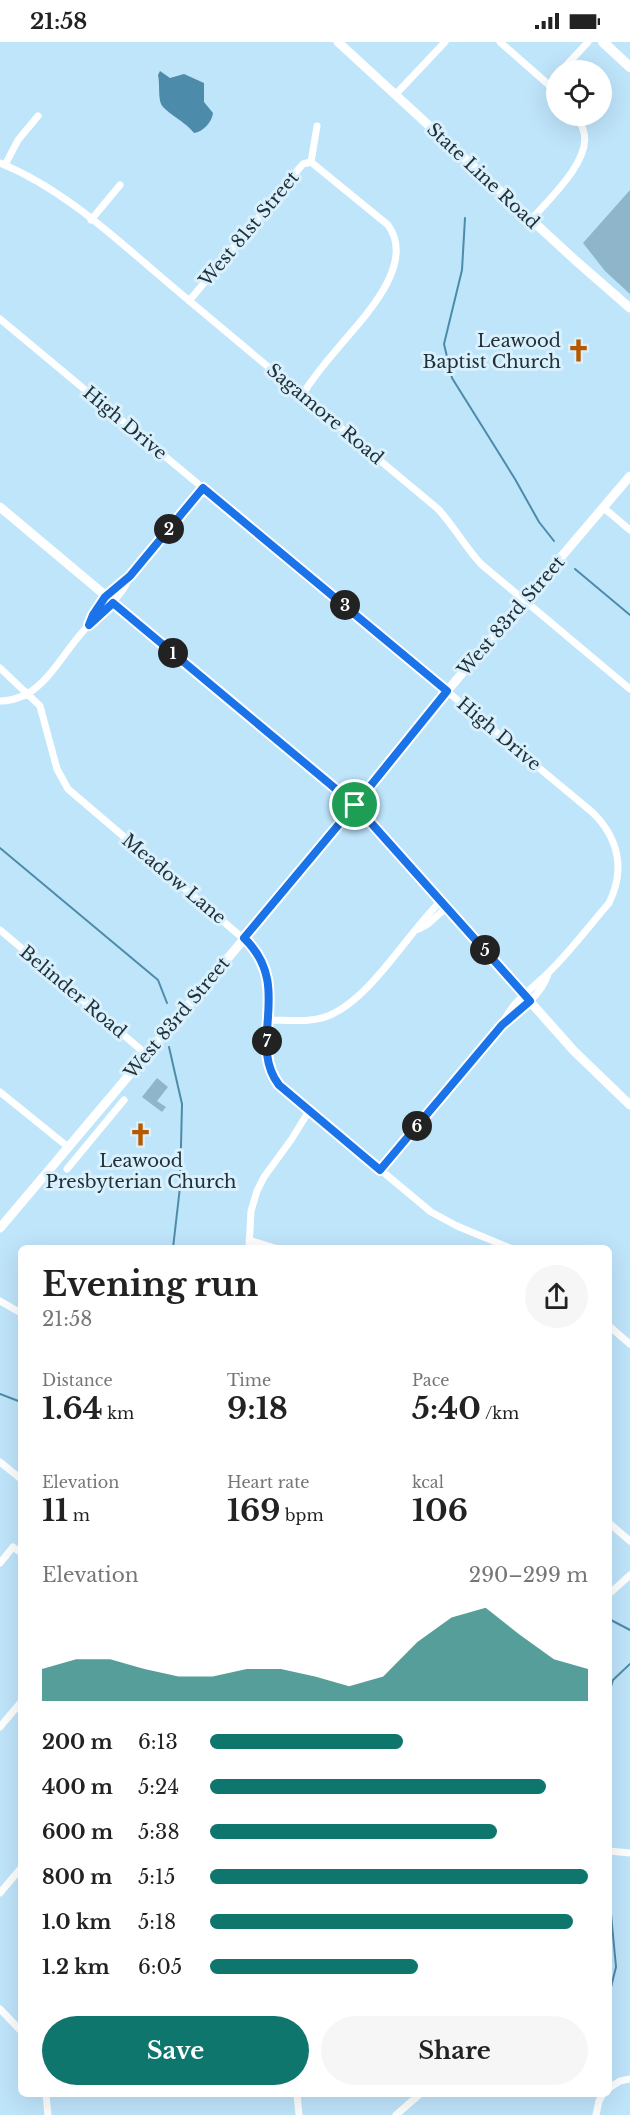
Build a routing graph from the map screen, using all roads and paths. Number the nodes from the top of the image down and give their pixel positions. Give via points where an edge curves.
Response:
1 (338, 42) edge
2 (445, 42) edge
3 (500, 42) edge
4 (588, 42) edge
5 (603, 42) edge
6 (571, 60) edge
7 (630, 67) edge
8 (546, 82) edge
9 (395, 95) junction
10 (38, 116) dead end
11 (317, 126) dead end
12 (581, 126) edge
13 (311, 162) junction
14 (2, 164) edge
15 (120, 185) dead end
16 (92, 220) junction
17 (531, 220) junction
18 (189, 301) junction
19 (630, 308) edge
20 (0, 319) edge
21 (302, 395) junction
22 (630, 476) edge
23 (203, 488) junction
24 (0, 507) edge
25 (604, 508) junction
26 (630, 530) edge
27 (109, 600) junction
28 (524, 601) junction
29 (0, 668) edge
30 (630, 689) edge
31 (447, 691) junction
32 (28, 693) junction
33 (0, 701) edge
34 (355, 805) junction
35 (444, 904) junction
36 (0, 930) edge
37 (244, 938) junction
38 (527, 997) junction
39 (268, 1020) junction
40 (147, 1054) junction
41 (0, 1092) edge
42 (124, 1100) dead end
43 (630, 1105) edge
44 (309, 1111) junction
45 (68, 1147) junction
46 (68, 1169) dead end
47 (380, 1170) junction
48 (0, 1228) edge
49 (249, 1240) junction
50 (249, 1245) edge
51 (265, 1245) edge
52 (503, 1245) edge
53 (0, 1301) edge
54 (18, 1311) edge
55 (612, 1329) edge
56 (630, 1344) edge
57 (0, 1462) edge
58 (18, 1477) edge
59 (612, 1526) edge
60 (630, 1541) edge
61 (18, 1550) edge
62 (0, 1563) edge
63 (630, 1575) edge
64 (612, 1591) edge
65 (18, 1706) edge
66 (0, 1727) edge
67 (612, 1851) edge
68 (630, 1853) edge
69 (18, 1872) edge
70 (0, 1893) edge
71 (0, 2009) edge
72 (18, 2028) edge
73 (630, 2079) edge
74 (612, 2085) edge
75 (46, 2097) edge
76 (297, 2097) edge
77 (417, 2097) edge
78 (601, 2097) edge
79 (48, 2115) edge
80 (299, 2115) edge
81 (396, 2115) edge
82 (596, 2115) edge

1 - 9 street, State Line Road
2 - 9 street
3 - 8 street
4 - 6 street
5 - 7 main road
9 - 17 street, State Line Road
10 - 14 street
11 - 13 street
12 - 17 street via 585,135 580,159
13 - 18 street, West 81st Street via 303,164
13 - 21 street via 388,225 395,234 396,246 394,267 382,294
14 - 16 street, Sagamore Road via 46,185
15 - 16 street
16 - 18 street, Sagamore Road
17 - 19 street, State Line Road
18 - 21 street, Sagamore Road
20 - 23 street, High Drive
21 - 28 street, Sagamore Road via 438,509 481,564
22 - 25 street, West 83rd Street
23 - 27 street
23 - 31 street, High Drive
24 - 27 street
25 - 26 street
25 - 28 street, West 83rd Street
27 - 32 street
27 - 34 street
28 - 30 street, Sagamore Road
28 - 31 street, West 83rd Street
29 - 32 street, Meadow Lane
31 - 34 street, West 83rd Street
31 - 38 street, High Drive via 603,822 615,844 618,876 612,897
32 - 33 street
32 - 37 street, Meadow Lane via 40,706 57,769 68,789
34 - 35 street
34 - 37 street, West 83rd Street
35 - 38 street
35 - 39 street via 339,1011 312,1019
36 - 40 street, Belinder Road
37 - 39 street, Meadow Lane via 252,945 267,977
37 - 40 street, West 83rd Street
38 - 43 street via 574,1051
38 - 47 street via 508,1013
39 - 44 street, Meadow Lane via 271,1075
40 - 45 street, West 83rd Street
41 - 45 street
42 - 46 street
44 - 47 street, Meadow Lane
44 - 49 street via 260,1184
45 - 48 street, West 83rd Street
47 - 52 street, Meadow Lane via 439,1217
49 - 50 street
49 - 51 street
53 - 54 street
55 - 56 street
57 - 58 street
59 - 60 street
61 - 62 street via 14,1547
63 - 64 street
65 - 66 street
67 - 68 street
69 - 70 street
71 - 72 street
73 - 74 street
75 - 79 street
76 - 80 street
77 - 81 street
78 - 82 street

